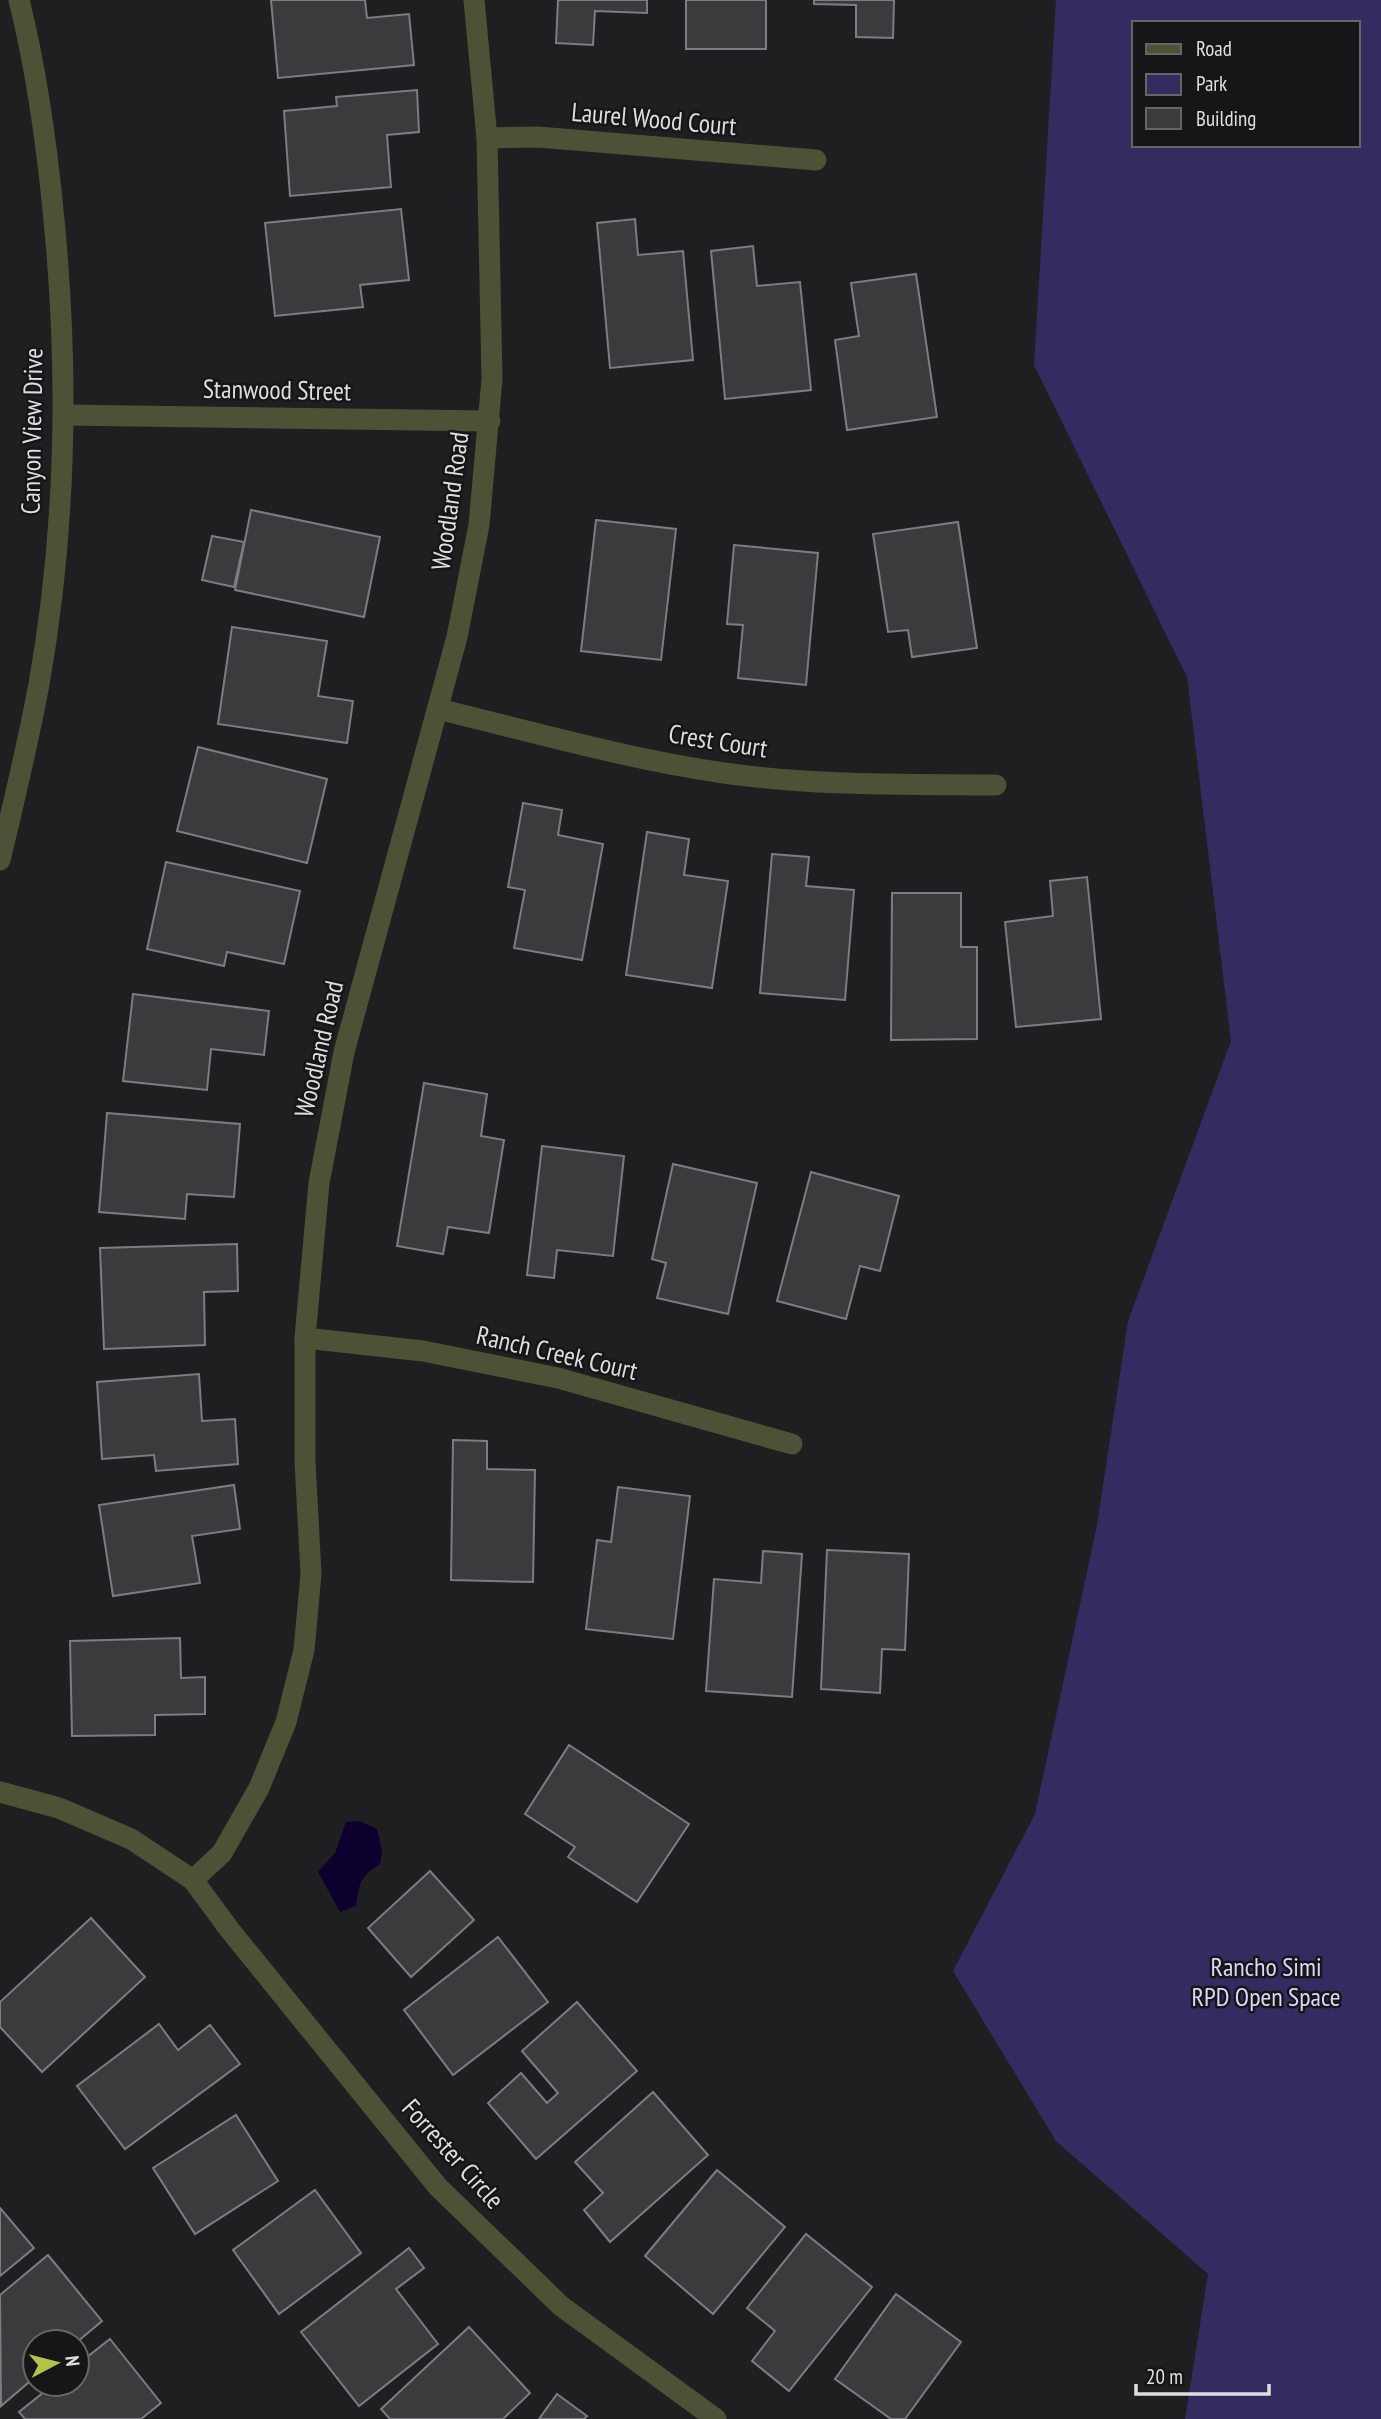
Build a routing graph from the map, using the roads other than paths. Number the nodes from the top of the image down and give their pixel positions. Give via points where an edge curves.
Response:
1 (19, 0) edge
2 (474, 0) edge
3 (487, 138) junction
4 (816, 160) dead end
5 (64, 415) junction
6 (490, 421) junction
7 (438, 709) junction
8 (996, 785) dead end
9 (0, 860) edge
10 (305, 1338) junction
11 (792, 1444) dead end
12 (0, 1792) edge
13 (193, 1880) junction
14 (716, 2419) edge

1 - 5 street, Canyon View Drive via 48,155 61,288
2 - 3 street, Woodland Road
3 - 4 street, Laurel Wood Court via 538,137
3 - 6 street, Woodland Road
5 - 6 street, Stanwood Street
5 - 9 street, Canyon View Drive via 58,541 39,684
6 - 7 street, Woodland Road via 479,525
7 - 8 street, Crest Court via 609,751 724,773 830,784
7 - 10 street, Woodland Road via 344,1052 319,1183
10 - 11 street, Ranch Creek Court via 424,1351 558,1378
10 - 13 street, Woodland Road via 311,1574 304,1650 286,1722 259,1788 222,1853
12 - 13 street via 59,1808 131,1839
13 - 14 street, Forrester Circle via 438,2187 561,2306

